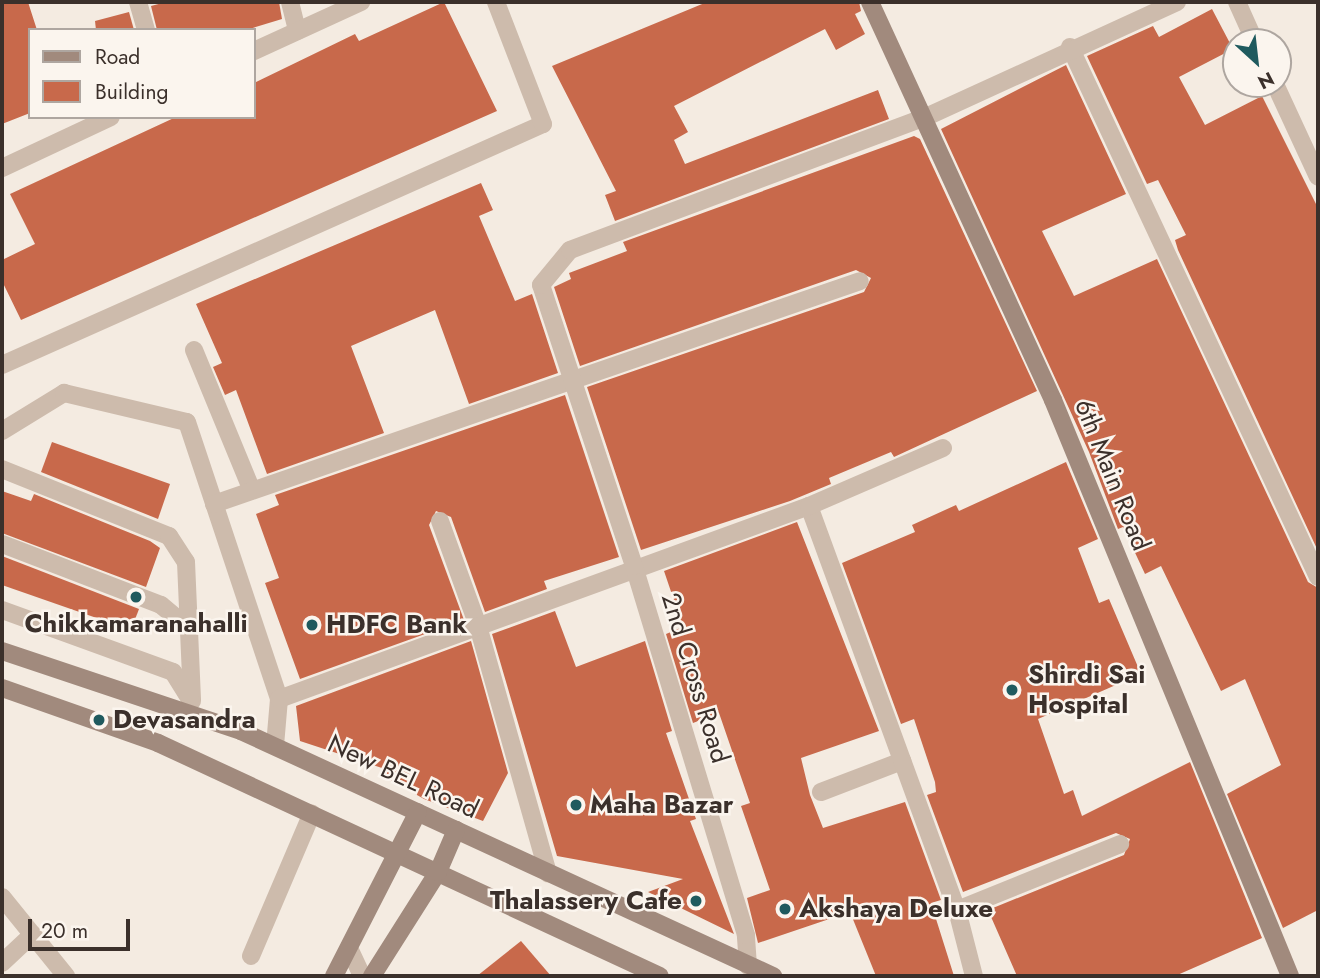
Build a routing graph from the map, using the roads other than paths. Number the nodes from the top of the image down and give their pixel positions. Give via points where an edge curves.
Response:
1 (138, 2) edge
2 (290, 2) edge
3 (360, 2) edge
4 (496, 2) edge
5 (870, 2) edge
6 (1177, 2) edge
7 (1237, 2) edge
8 (145, 28) edge
9 (1249, 28) edge
10 (297, 31) junction
11 (1070, 47) junction
12 (256, 50) edge
13 (1281, 98) edge
14 (926, 117) junction
15 (107, 119) edge
16 (2, 168) edge
17 (1318, 177) edge
18 (860, 281) dead end
19 (194, 350) dead end
20 (2, 365) edge
21 (576, 381) junction
22 (2, 431) edge
23 (943, 448) dead end
24 (2, 469) edge
25 (252, 491) junction
26 (214, 504) junction
27 (810, 506) junction
28 (440, 521) dead end
29 (2, 544) edge
30 (634, 566) junction
31 (1318, 578) edge
32 (2, 610) edge
33 (186, 626) junction
34 (478, 626) junction
35 (2, 651) edge
36 (2, 688) edge
37 (279, 699) junction
38 (194, 708) junction
39 (275, 746) junction
40 (902, 761) junction
41 (821, 792) dead end
42 (418, 812) junction
43 (312, 813) junction
44 (456, 830) junction
45 (1120, 844) dead end
46 (398, 853) junction
47 (439, 872) junction
48 (548, 873) junction
49 (2, 897) edge
50 (957, 910) junction
51 (33, 934) junction
52 (349, 948) junction
53 (251, 956) dead end
54 (2, 962) edge
55 (748, 966) junction
56 (66, 976) edge
57 (334, 976) edge
58 (362, 976) edge
59 (372, 976) edge
60 (660, 976) edge
61 (773, 976) edge
62 (974, 976) edge
63 (1290, 976) edge

1 - 8 street
2 - 10 street
3 - 10 street
4 - 20 street via 543,124
5 - 14 main road, 6th Main Road
6 - 11 street
7 - 9 street
10 - 12 street
11 - 14 street
11 - 31 street
13 - 17 street
14 - 21 street, 2nd Cross Road via 570,250 541,285
14 - 63 main road, 6th Main Road via 1053,400
15 - 16 street
18 - 21 street
19 - 25 street
21 - 25 street
21 - 30 street, 2nd Cross Road
22 - 26 street via 64,393 187,422
23 - 27 street
24 - 33 street via 169,536 186,562
25 - 26 street
26 - 37 street
27 - 30 street
27 - 40 street
28 - 34 street
29 - 33 street via 161,606
30 - 34 street
30 - 55 street, 2nd Cross Road via 746,935
32 - 38 street via 173,672
33 - 38 street
34 - 37 street
34 - 48 street
35 - 38 main road, New BEL Road
36 - 43 main road via 158,743
37 - 39 street
38 - 39 main road, New BEL Road
39 - 42 main road, New BEL Road
40 - 41 street
40 - 50 street
42 - 44 main road, New BEL Road
42 - 46 main road
43 - 46 main road
43 - 53 street
44 - 47 main road
44 - 48 main road, New BEL Road
45 - 50 street
46 - 47 main road
46 - 52 main road
47 - 59 main road
47 - 60 main road
48 - 55 main road, New BEL Road
49 - 51 street
50 - 62 street
51 - 54 street
51 - 56 street
52 - 57 main road
52 - 58 street
55 - 61 main road, New BEL Road

